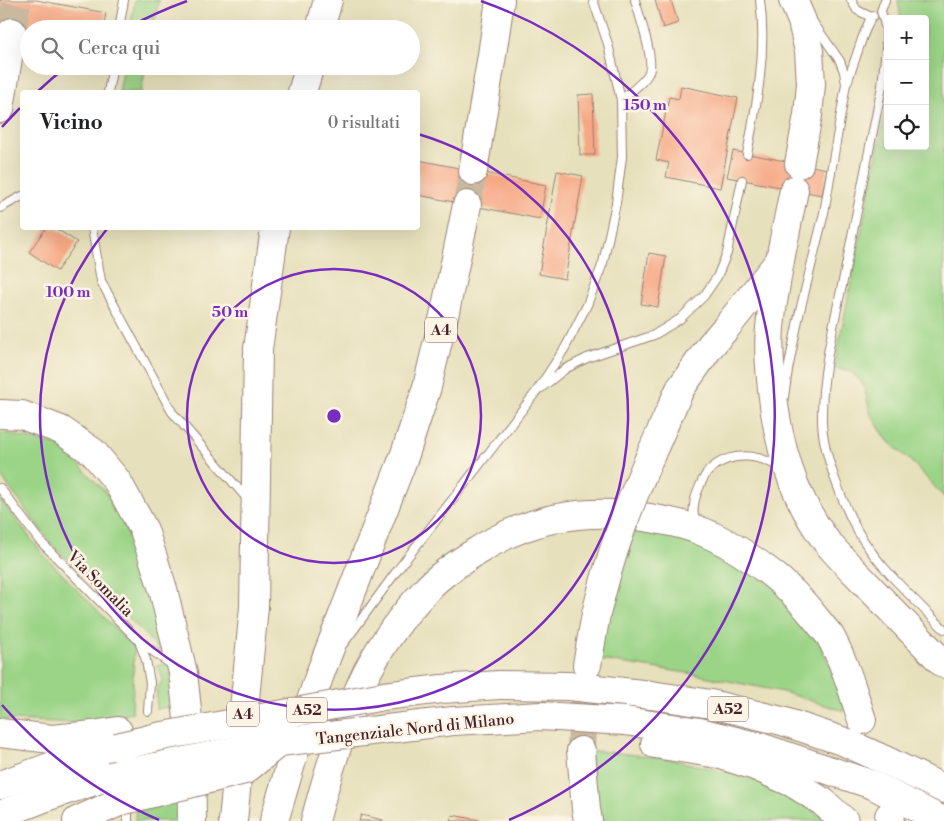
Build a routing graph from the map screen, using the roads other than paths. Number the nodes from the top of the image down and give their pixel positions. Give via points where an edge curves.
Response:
1 (124, 0) edge
2 (328, 0) edge
3 (500, 0) edge
4 (593, 0) edge
5 (634, 0) edge
6 (760, 0) edge
7 (795, 0) edge
8 (851, 0) edge
9 (885, 0) edge
10 (882, 11) junction
11 (871, 17) junction
12 (121, 20) edge
13 (322, 20) edge
14 (12, 32) tunnel mouth
15 (111, 75) edge
16 (307, 75) edge
17 (846, 84) junction
18 (108, 90) edge
19 (303, 90) edge
20 (622, 100) junction
21 (0, 109) edge
22 (747, 154) dead end
23 (799, 164) dead end
24 (473, 171) tunnel mouth
25 (742, 180) dead end
26 (794, 190) dead end
27 (20, 197) edge
28 (467, 205) tunnel mouth
29 (0, 208) edge
30 (92, 230) edge
31 (275, 230) edge
32 (780, 260) junction
33 (536, 392) junction
34 (0, 414) edge
35 (780, 439) junction
36 (790, 475) junction
37 (0, 488) edge
38 (256, 509) junction
39 (697, 529) junction
40 (944, 629) edge
41 (139, 641) junction
42 (944, 664) edge
43 (587, 665) tunnel mouth
44 (183, 673) junction
45 (320, 674) junction
46 (148, 711) dead end
47 (862, 720) dead end
48 (625, 721) junction
49 (0, 733) edge
50 (117, 739) junction
51 (280, 742) junction
52 (581, 751) tunnel mouth
53 (0, 784) edge
54 (944, 789) edge
55 (126, 812) edge
56 (0, 815) edge
57 (77, 821) edge
58 (192, 821) edge
59 (233, 821) edge
60 (274, 821) edge
61 (315, 821) edge
62 (588, 821) edge
63 (844, 821) edge
64 (944, 821) edge

1 - 12 lane
2 - 13 highway
3 - 24 highway
4 - 20 lane
5 - 20 lane via 651,58 650,70 646,78
6 - 22 lane via 760,76
7 - 17 lane via 840,61
7 - 23 highway via 809,51 811,84
8 - 11 lane via 857,10
9 - 10 lane
10 - 11 lane
10 - 40 lane via 886,48 882,86 825,369 822,423 827,454 844,504 870,551
11 - 17 lane
14 - 21 highway
15 - 18 lane
16 - 19 highway
17 - 35 lane via 824,212 788,370
20 - 33 lane via 622,157 603,262 587,305 565,348
25 - 33 lane via 727,253 717,277 704,296 680,318 654,335 564,369
26 - 32 highway
27 - 29 lane
28 - 45 highway, A4 via 427,387 405,454
30 - 38 lane via 101,281 172,412
31 - 38 highway, A4 via 258,349
32 - 35 highway via 770,328 769,360
32 - 43 highway, bridge via 710,345 680,389 608,567
33 - 45 lane
34 - 44 highway via 22,415 62,430 93,452 117,481 144,530 163,589
35 - 36 highway
36 - 39 lane via 773,463 755,457 723,460 706,475 696,495 694,518
36 - 42 highway via 826,541
37 - 41 lane, Via Somalia via 39,540
38 - 59 highway, A4 via 254,607
39 - 47 highway via 754,560 807,607 829,635 847,672
39 - 61 highway via 636,516 604,513 569,515 528,525 491,542 458,563 430,586 404,616 366,674 348,718
41 - 44 lane
41 - 46 lane, Via Somalia via 150,683
44 - 58 highway via 191,746
45 - 60 highway, A4
48 - 51 highway, Tangenziale Nord di Milano / A52, bridge via 541,716 453,720
48 - 63 highway via 646,743 718,754 755,766 823,802
48 - 64 highway, Tangenziale Nord di Milano / A52 via 700,732 760,747 873,785
49 - 50 highway via 52,739 93,735
50 - 53 highway, Tangenziale Nord di Milano / A52
50 - 54 highway, Tangenziale Nord di Milano / A52, bridge via 157,737 384,696 442,689 499,685 569,686 711,704 782,721 845,742
51 - 55 highway, bridge via 245,770
51 - 56 highway, Tangenziale Nord di Milano / A52, bridge via 110,776
52 - 62 highway
55 - 57 highway

